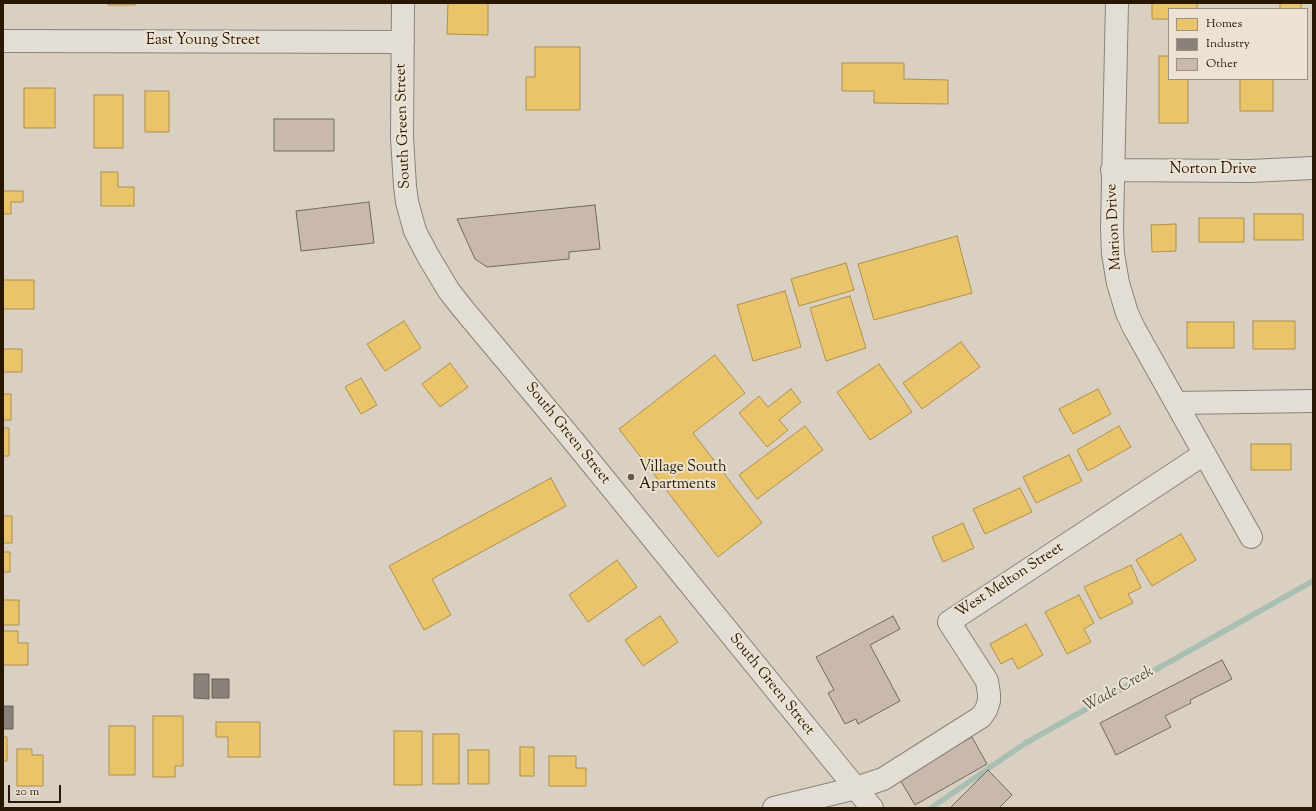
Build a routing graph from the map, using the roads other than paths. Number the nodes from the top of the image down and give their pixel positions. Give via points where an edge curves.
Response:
1 (403, 3) edge
2 (1117, 3) edge
3 (3, 41) edge
4 (403, 42) junction
5 (1313, 168) edge
6 (1112, 170) junction
7 (1313, 401) edge
8 (1176, 403) junction
9 (1204, 454) junction
10 (1251, 537) dead end
11 (856, 788) junction
12 (774, 808) edge
13 (872, 808) edge

1 - 4 street, South Green Street
2 - 6 street, Marion Drive
3 - 4 street, East Young Street
4 - 11 street, South Green Street via 402,138 407,202 415,231 435,268 464,310
5 - 6 street, Norton Drive via 1250,171
6 - 8 street, Marion Drive via 1112,241 1118,283 1134,328
7 - 8 street
8 - 9 street, Marion Drive
9 - 10 street, Marion Drive
9 - 11 street, West Melton Street via 949,622 988,682 986,710 981,717 883,779
11 - 12 street
11 - 13 street, South Green Street

